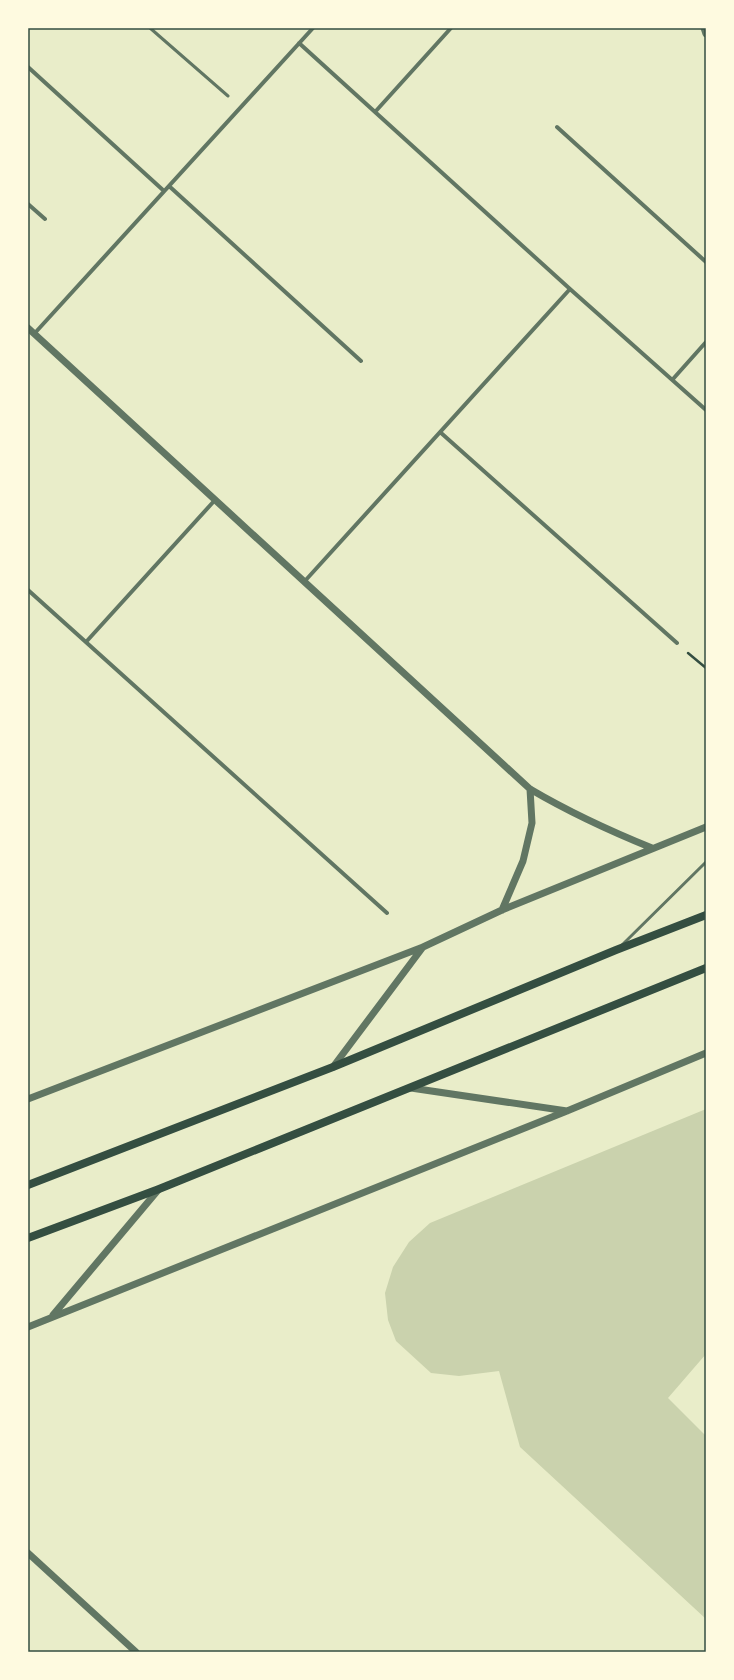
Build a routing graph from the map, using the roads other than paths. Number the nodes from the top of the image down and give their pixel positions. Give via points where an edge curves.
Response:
1 (150, 28) edge
2 (313, 28) edge
3 (451, 28) edge
4 (704, 28) edge
5 (706, 34) edge
6 (299, 43) junction
7 (28, 67) edge
8 (228, 96) dead end
9 (375, 112) junction
10 (557, 127) dead end
11 (169, 186) junction
12 (164, 191) junction
13 (28, 204) edge
14 (45, 219) dead end
15 (706, 262) edge
16 (570, 289) junction
17 (28, 328) edge
18 (34, 334) junction
19 (706, 342) edge
20 (361, 361) dead end
21 (673, 379) junction
22 (706, 410) edge
23 (440, 432) junction
24 (215, 500) junction
25 (304, 582) junction
26 (28, 590) edge
27 (86, 642) junction
28 (677, 643) road end
29 (530, 789) junction
30 (706, 827) edge
31 (652, 848) junction
32 (706, 862) edge
33 (502, 910) junction
34 (387, 913) dead end
35 (706, 915) edge
36 (423, 947) junction
37 (616, 950) junction
38 (706, 968) edge
39 (706, 1053) edge
40 (333, 1067) junction
41 (411, 1088) junction
42 (28, 1099) edge
43 (567, 1111) junction
44 (28, 1185) edge
45 (159, 1188) junction
46 (28, 1238) edge
47 (51, 1317) junction
48 (28, 1327) edge
49 (28, 1553) edge
50 (136, 1652) edge

1 - 8 lane
2 - 6 street
3 - 9 street
4 - 5 street
6 - 9 street
6 - 11 street
7 - 12 street
9 - 16 street
10 - 15 street
11 - 12 street
11 - 20 street
12 - 18 street
13 - 14 street
16 - 21 street
16 - 23 street
17 - 18 street
18 - 24 street
19 - 21 street
21 - 22 street
23 - 25 street
23 - 28 street
24 - 25 street
24 - 27 street
25 - 29 street
26 - 27 street
27 - 34 street
29 - 31 street via 585,819
29 - 33 street via 532,823 523,861
30 - 31 street
31 - 33 street
32 - 37 lane
33 - 36 street
35 - 37 main road
36 - 40 street
36 - 42 street
37 - 40 main road
38 - 41 main road
39 - 43 street
40 - 44 main road
41 - 43 street
41 - 45 main road
43 - 47 street
45 - 46 main road
45 - 47 street
47 - 48 street
49 - 50 street

